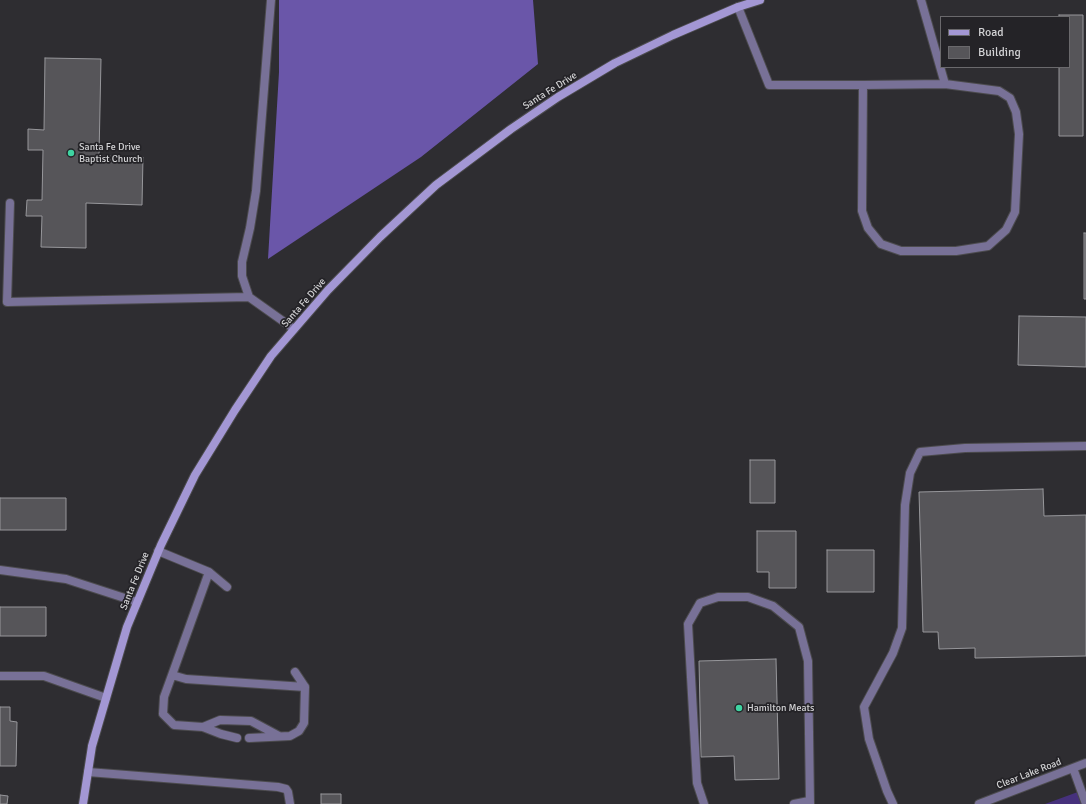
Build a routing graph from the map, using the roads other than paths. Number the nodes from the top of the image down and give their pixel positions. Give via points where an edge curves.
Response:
1 (271, 0) edge
2 (760, 0) edge
3 (921, 0) edge
4 (748, 2) edge
5 (738, 7) junction
6 (940, 66) edge
7 (940, 68) edge
8 (945, 84) junction
9 (863, 86) junction
10 (10, 203) dead end
11 (249, 297) junction
12 (294, 329) junction
13 (1086, 446) edge
14 (158, 551) junction
15 (0, 570) edge
16 (209, 572) junction
17 (227, 587) dead end
18 (137, 602) junction
19 (295, 672) dead end
20 (172, 674) junction
21 (0, 676) edge
22 (305, 687) junction
23 (106, 698) junction
24 (203, 727) junction
25 (281, 736) junction
26 (237, 738) dead end
27 (249, 738) dead end
28 (1086, 763) edge
29 (1073, 768) junction
30 (88, 772) junction
31 (809, 802) edge
32 (83, 804) edge
33 (290, 804) edge
34 (704, 804) edge
35 (794, 804) edge
36 (893, 804) edge
37 (979, 804) edge
38 (1086, 804) edge

1 - 11 street via 256,191 242,262 242,276
2 - 4 main road, Santa Fe Drive
3 - 6 street
4 - 5 main road, Santa Fe Drive
5 - 9 street via 769,85
5 - 12 main road, Santa Fe Drive via 615,63 511,128 436,184 328,290
7 - 8 street
8 - 9 street
8 - 9 street via 999,91 1010,98 1016,112 1019,134 1015,212 1006,230 988,246 976,249 901,251 881,244 868,228 862,211
10 - 11 street via 7,302
11 - 12 street
12 - 14 main road, Santa Fe Drive via 271,356 195,474
13 - 36 street via 965,448 920,452 910,473 905,505 902,628 893,653 864,707 869,739
14 - 16 street
14 - 18 main road, Santa Fe Drive
15 - 18 street via 66,580
16 - 17 street
16 - 20 street
18 - 23 main road, Santa Fe Drive
19 - 22 street
20 - 22 street via 186,679
20 - 24 street via 164,697 163,714 174,725
21 - 23 street via 44,676
22 - 25 street via 304,723 294,734
23 - 30 main road, Santa Fe Drive via 92,746
24 - 25 street via 220,720 251,721
24 - 26 street
25 - 27 street
28 - 29 street, Clear Lake Road
29 - 37 street, Clear Lake Road
29 - 38 street
30 - 32 main road, Santa Fe Drive
30 - 33 street via 278,787 286,789
31 - 34 street via 808,661 799,627 773,606 748,597 718,597 700,603 688,624 697,783
31 - 35 street

